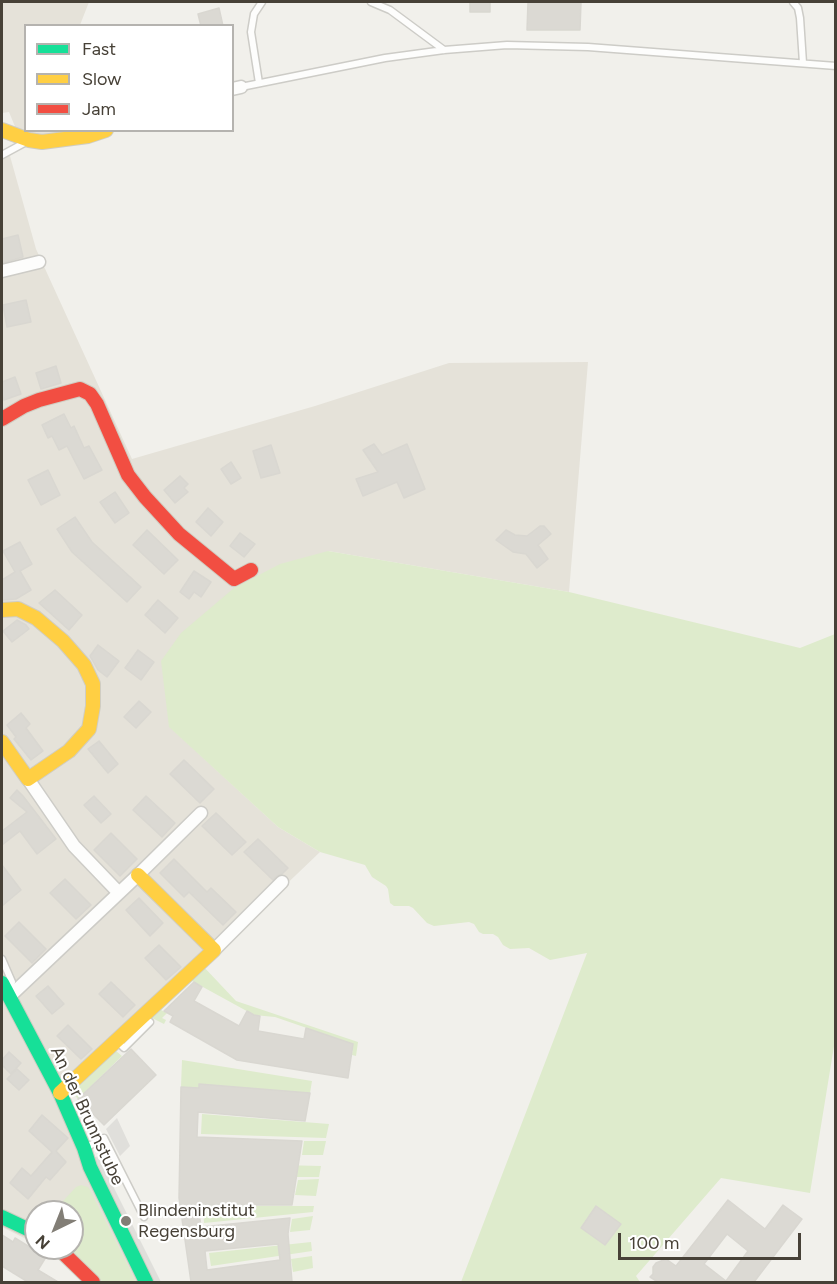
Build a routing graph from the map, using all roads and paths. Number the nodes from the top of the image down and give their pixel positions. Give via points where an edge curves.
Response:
1 (262, 2) edge
2 (371, 2) edge
3 (793, 2) edge
4 (444, 50) junction
5 (803, 63) junction
6 (836, 66) edge
7 (259, 83) junction
8 (237, 88) edge
9 (2, 130) edge
10 (100, 132) edge
11 (29, 140) junction
12 (2, 155) edge
13 (39, 262) dead end
14 (2, 271) edge
15 (2, 419) edge
16 (251, 570) dead end
17 (2, 610) edge
18 (2, 742) edge
19 (28, 779) junction
20 (201, 813) dead end
21 (138, 875) junction
22 (282, 882) dead end
23 (119, 893) junction
24 (214, 950) junction
25 (2, 959) edge
26 (2, 983) edge
27 (9, 997) junction
28 (150, 1022) dead end
29 (117, 1041) junction
30 (60, 1093) junction
31 (84, 1148) junction
32 (2, 1217) edge
33 (144, 1217) dead end
34 (24, 1227) edge
35 (70, 1260) edge
36 (93, 1282) edge
37 (147, 1282) edge

1 - 7 lane via 254,14 251,32
2 - 4 lane via 390,10
3 - 5 lane via 800,18
4 - 5 lane via 507,45 588,47
4 - 7 lane
5 - 6 lane
7 - 8 lane
9 - 11 street
10 - 11 street via 42,142
11 - 12 lane
13 - 14 street
15 - 16 street via 39,400 80,389 90,394 128,475 145,497 179,534 234,579
17 - 19 street via 18,609 36,618 84,665 93,684 88,729 69,751
18 - 19 street
19 - 23 street via 74,846
20 - 21 street
21 - 23 street
21 - 24 street
22 - 24 street
23 - 27 street
24 - 29 street
25 - 27 lane, An der Brunnstube via 12,982
26 - 27 street, An der Brunnstube
27 - 30 street, An der Brunnstube
28 - 29 lane via 124,1048
29 - 30 street
30 - 31 street, An der Brunnstube
31 - 33 lane via 104,1138
31 - 37 street, An der Brunnstube
32 - 34 street
35 - 36 street

